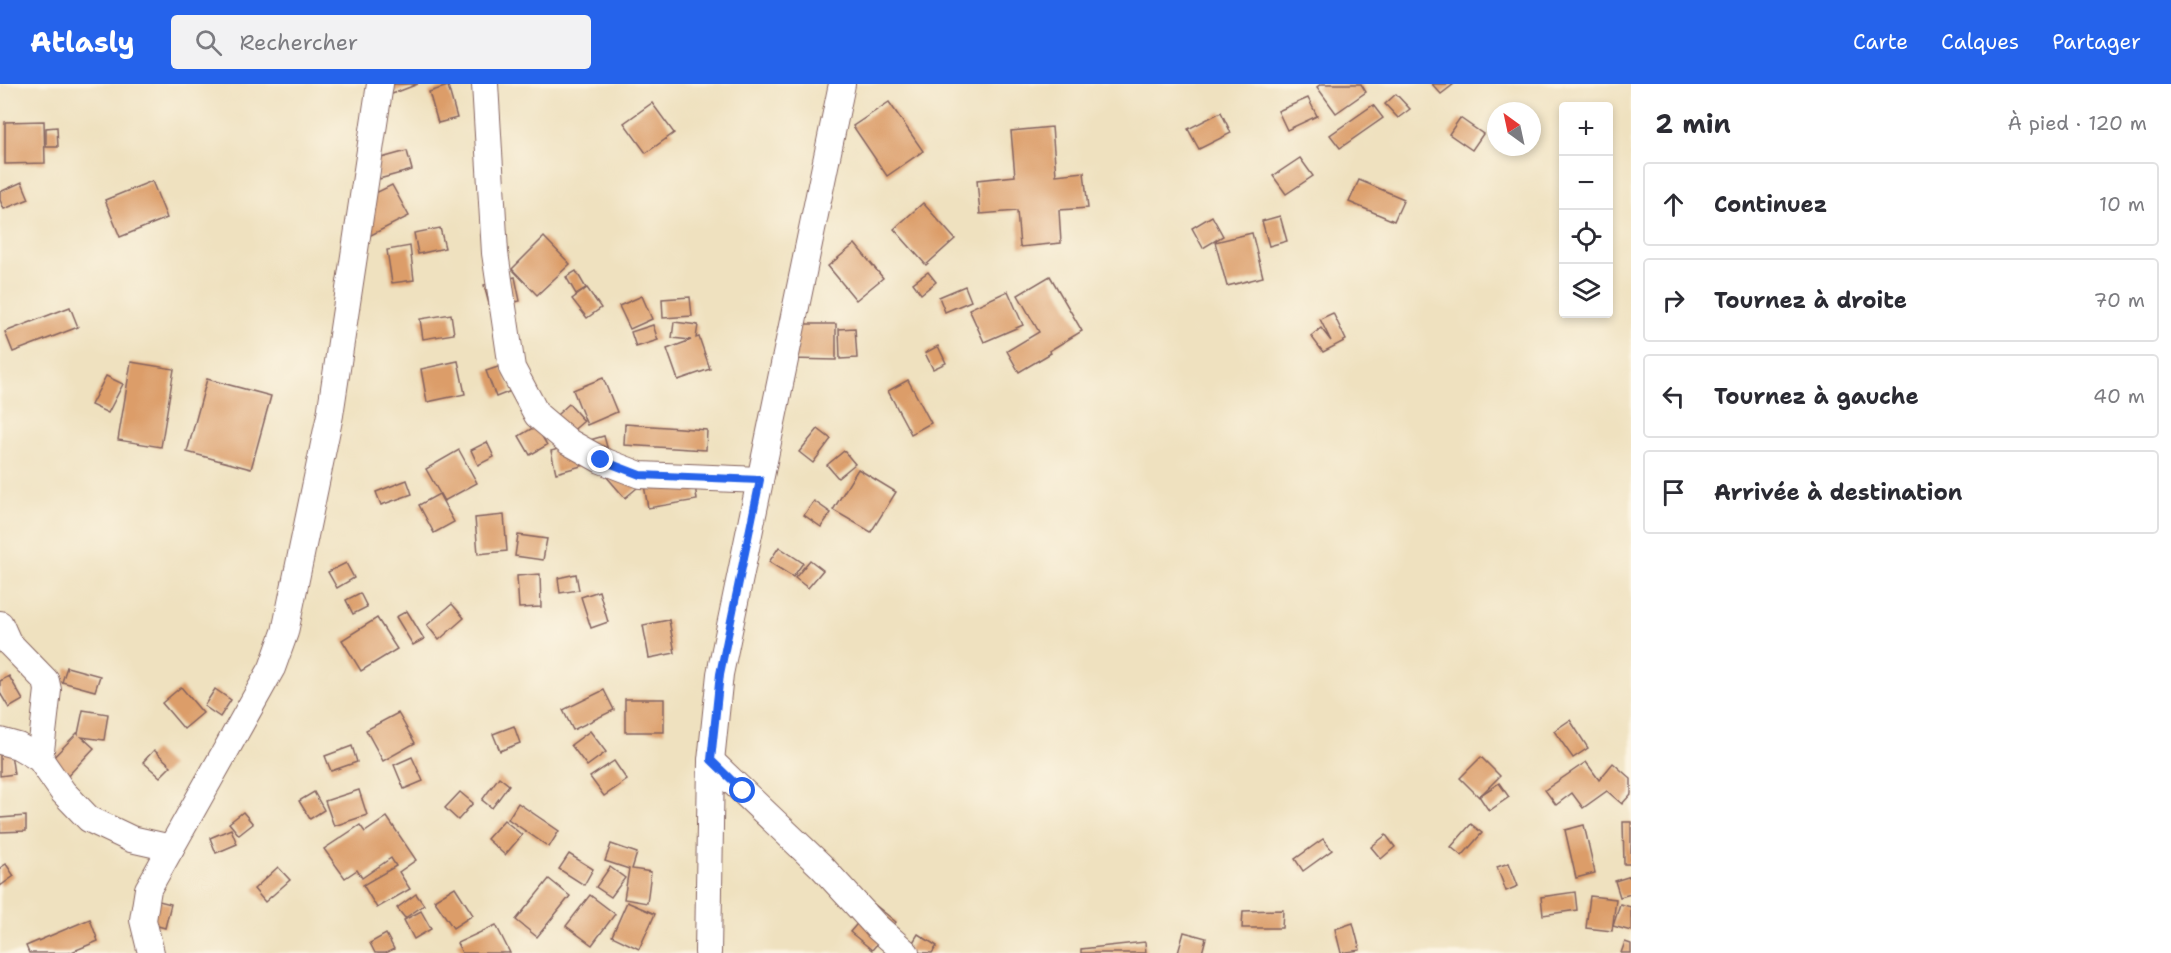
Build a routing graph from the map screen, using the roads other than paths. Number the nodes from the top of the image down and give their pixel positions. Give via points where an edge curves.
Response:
1 (380, 84) edge
2 (485, 84) edge
3 (842, 84) edge
4 (760, 480) junction
5 (0, 624) edge
6 (0, 741) edge
7 (40, 759) junction
8 (711, 760) junction
9 (171, 848) junction
10 (151, 953) edge
11 (708, 953) edge
12 (906, 953) edge

1 - 9 street via 330,415 285,632 272,668
2 - 4 street via 495,253 510,356 512,368 537,415 569,442 640,475
3 - 4 street
4 - 8 street via 720,674
5 - 7 street via 8,642 46,681
6 - 7 street
7 - 9 street via 63,792 89,819 131,839
8 - 11 street
8 - 12 street
9 - 10 street via 148,889 143,920

